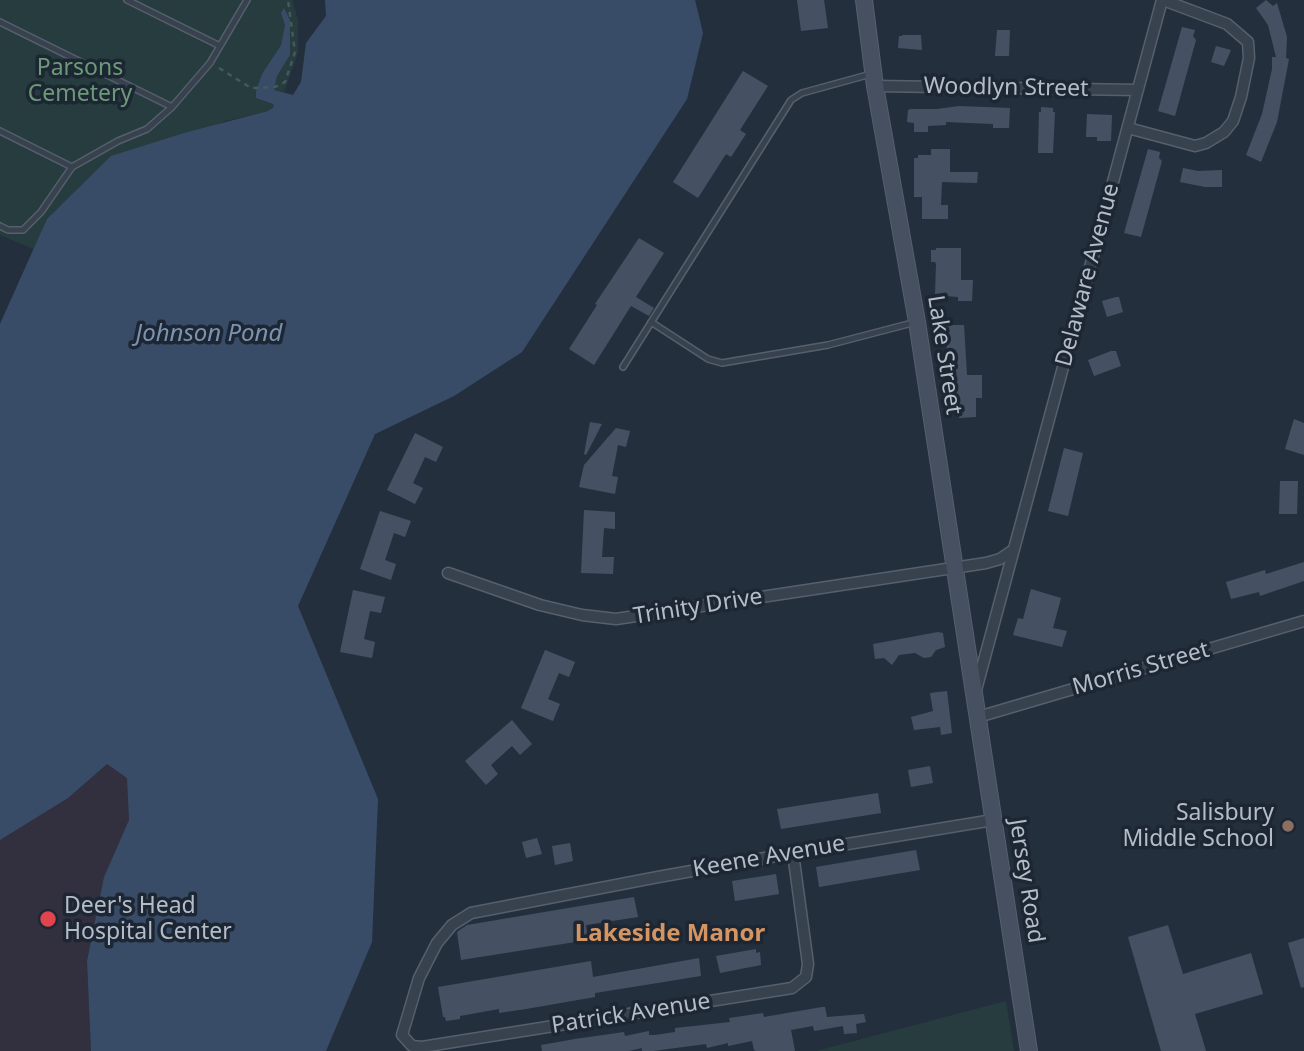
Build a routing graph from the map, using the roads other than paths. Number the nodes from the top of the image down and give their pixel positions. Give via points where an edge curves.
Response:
1 (127, 0) edge
2 (247, 0) edge
3 (864, 0) edge
4 (1163, 0) edge
5 (0, 22) edge
6 (220, 46) junction
7 (874, 80) junction
8 (1138, 90) junction
9 (172, 107) junction
10 (1128, 128) junction
11 (0, 131) edge
12 (72, 167) junction
13 (0, 226) edge
14 (652, 322) junction
15 (917, 322) junction
16 (623, 367) dead end
17 (1013, 550) junction
18 (954, 567) junction
19 (448, 573) dead end
20 (1304, 621) edge
21 (974, 695) junction
22 (978, 717) junction
23 (993, 820) junction
24 (793, 853) junction
25 (412, 1046) joint
26 (1029, 1051) edge

1 - 6 lane
2 - 6 lane
3 - 7 street, Lake Street
4 - 8 street, Delaware Avenue
4 - 10 street via 1227,24 1248,42 1250,58 1241,97 1234,121 1206,143 1195,146
5 - 9 lane
6 - 9 lane
7 - 8 street, Woodlyn Street
7 - 14 lane via 802,93 791,100
7 - 15 street, Lake Street
8 - 10 street, Delaware Avenue
9 - 12 lane via 148,129
10 - 17 street, Delaware Avenue
11 - 12 lane
12 - 13 lane via 23,230
14 - 15 lane via 708,359 722,363 828,345
14 - 16 lane
15 - 18 street, Lake Street
17 - 18 street via 1000,559
17 - 21 street, Delaware Avenue
18 - 19 street, Trinity Drive via 615,619 540,605
18 - 21 street, Lake Street
20 - 22 street, Morris Street
21 - 22 street, Lake Street
22 - 23 street, Jersey Road
23 - 24 street, Keene Avenue
23 - 26 street, Jersey Road
24 - 25 street, Keene Avenue via 471,914 452,925 437,943 419,978 402,1035
24 - 25 street, Patrick Avenue via 808,964 806,976 792,988

